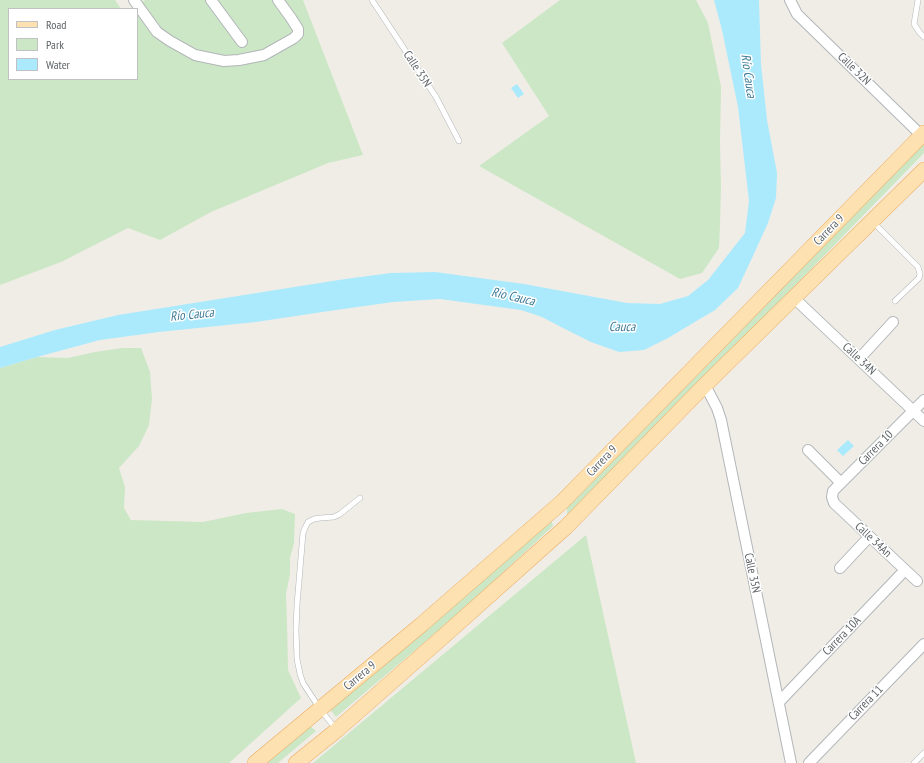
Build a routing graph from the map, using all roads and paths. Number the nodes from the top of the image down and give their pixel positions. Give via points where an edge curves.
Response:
1 (134, 0) edge
2 (278, 0) edge
3 (372, 0) edge
4 (790, 0) edge
5 (918, 0) edge
6 (214, 1) edge
7 (924, 37) edge
8 (242, 42) dead end
9 (923, 134) edge
10 (459, 141) dead end
11 (922, 174) edge
12 (872, 222) junction
13 (794, 298) junction
14 (895, 301) dead end
15 (893, 322) dead end
16 (859, 359) junction
17 (705, 385) junction
18 (924, 400) edge
19 (914, 411) junction
20 (924, 420) edge
21 (808, 450) dead end
22 (841, 483) junction
23 (832, 497) joint
24 (360, 498) dead end
25 (562, 502) junction
26 (566, 527) junction
27 (869, 537) junction
28 (840, 568) dead end
29 (905, 570) junction
30 (917, 581) dead end
31 (924, 644) edge
32 (779, 702) junction
33 (320, 709) junction
34 (337, 730) junction
35 (924, 753) edge
36 (255, 763) edge
37 (296, 763) edge
38 (791, 763) edge
39 (809, 763) edge
40 (914, 763) edge

1 - 2 street via 157,32 170,41 196,55 224,61 264,55 298,34 291,18
3 - 10 lane, Calle 35N via 436,97
4 - 9 street, Calle 32N via 797,14
5 - 7 lane via 914,24
6 - 8 street
9 - 25 main road, Carrera 9
11 - 12 main road, Carrera 9
12 - 13 main road, Carrera 9
12 - 14 lane via 918,267 919,278
13 - 16 street, Calle 34N
13 - 17 main road, Carrera 9
15 - 16 street
16 - 19 street, Calle 34N
17 - 26 main road, Carrera 9
17 - 32 street, Calle 35N via 721,420
18 - 19 street, Carrera 10
19 - 20 street, Calle 34N
19 - 22 street, Carrera 10
21 - 22 street
22 - 23 street, Carrera 10 via 833,491
23 - 27 street, Calle 34An via 834,503
24 - 33 lane via 334,517 308,522 303,533 297,605 297,658 303,683
25 - 26 main road via 560,519 561,524
25 - 33 main road, Carrera 9
26 - 34 main road, Carrera 9
27 - 28 street
27 - 29 street, Calle 34An
29 - 30 street, Calle 34An
29 - 32 street, Carrera 10A
31 - 39 street, Carrera 11
32 - 38 street, Calle 35N
33 - 34 lane
33 - 36 main road, Carrera 9
34 - 37 main road, Carrera 9
35 - 40 lane

